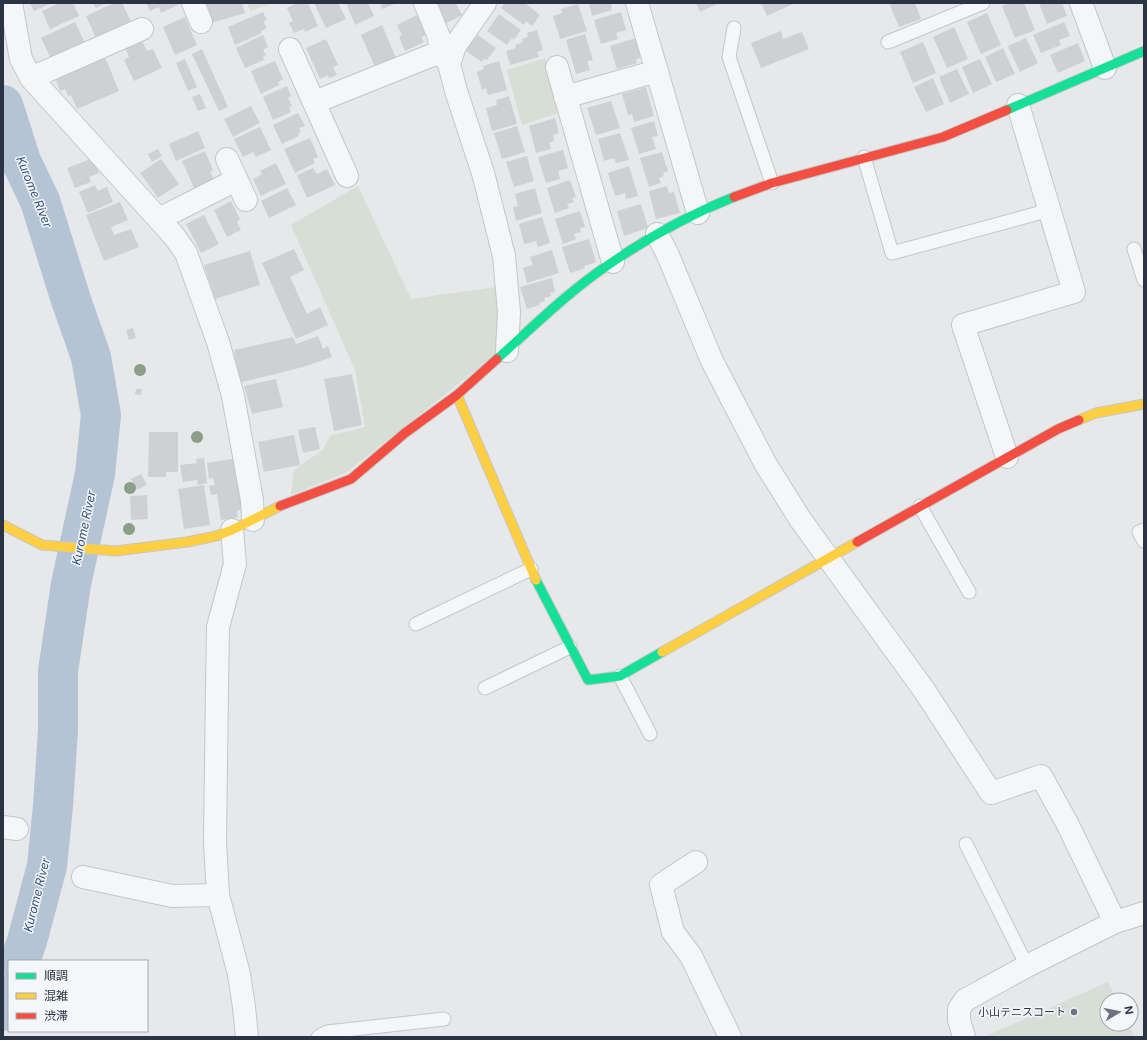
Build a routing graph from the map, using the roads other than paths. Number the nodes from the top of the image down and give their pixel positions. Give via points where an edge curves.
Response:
1 (11, 3) edge
2 (193, 3) edge
3 (425, 3) edge
4 (485, 3) edge
5 (637, 3) edge
6 (983, 3) edge
7 (1081, 3) edge
8 (201, 22) dead end
9 (734, 28) dead end
10 (142, 29) dead end
11 (888, 42) dead end
12 (290, 49) dead end
13 (1144, 51) edge
14 (444, 58) junction
15 (556, 67) dead end
16 (1105, 68) junction
17 (657, 71) junction
18 (31, 78) junction
19 (565, 97) junction
20 (315, 102) junction
21 (1018, 105) junction
22 (864, 158) junction
23 (227, 159) dead end
24 (347, 176) dead end
25 (236, 180) junction
26 (772, 183) junction
27 (246, 200) dead end
28 (1050, 210) junction
29 (698, 213) junction
30 (159, 219) junction
31 (657, 234) junction
32 (1134, 249) dead end
33 (613, 262) junction
34 (1144, 280) edge
35 (508, 351) junction
36 (458, 394) junction
37 (1144, 404) edge
38 (1007, 457) junction
39 (920, 506) junction
40 (253, 520) junction
41 (3, 525) edge
42 (232, 530) junction
43 (1144, 530) edge
44 (1144, 541) edge
45 (829, 558) junction
46 (531, 569) junction
47 (968, 592) dead end
48 (416, 624) dead end
49 (570, 646) junction
50 (620, 676) junction
51 (485, 688) dead end
52 (650, 734) dead end
53 (966, 844) dead end
54 (696, 862) dead end
55 (83, 877) dead end
56 (218, 895) junction
57 (1144, 913) edge
58 (1115, 922) junction
59 (1027, 966) junction
60 (444, 1019) dead end
61 (247, 1037) edge
62 (318, 1037) edge
63 (730, 1037) edge
64 (964, 1037) edge

1 - 18 street via 21,60
2 - 8 street
3 - 14 street via 439,37
4 - 14 street
5 - 17 street
6 - 11 lane
7 - 16 street
9 - 26 lane via 729,57
10 - 18 street
12 - 20 street
13 - 16 street
14 - 20 street
14 - 35 street via 483,173 504,256 509,312
15 - 19 street
16 - 21 street
17 - 19 street
17 - 29 street
18 - 30 street
19 - 33 street
20 - 24 street
21 - 22 street via 943,137
21 - 28 street
22 - 26 street
22 - 28 lane via 892,253
23 - 25 street
25 - 27 street
25 - 30 street
26 - 29 street
28 - 38 street via 1074,292 963,326
29 - 31 street
30 - 40 street via 186,253 218,342 236,411 252,500
31 - 33 street
31 - 45 street via 742,422 784,494
32 - 34 lane
33 - 35 street via 565,298
35 - 36 street
36 - 40 street via 351,479 275,508
36 - 46 street
37 - 38 street via 1096,414 1058,429
38 - 39 street
39 - 45 street
39 - 47 lane
40 - 42 street
41 - 42 street via 42,545 116,551 187,542
42 - 56 street via 235,564 218,627 215,842
43 - 44 lane via 1139,532
45 - 50 street
45 - 58 street via 924,690 991,793 1041,776
46 - 48 lane
46 - 49 street
49 - 50 street via 588,680
49 - 51 lane
50 - 52 lane
53 - 59 lane
54 - 63 street via 660,885 673,932 691,956
55 - 56 street via 172,896
56 - 61 street via 239,974
57 - 58 street
58 - 59 street
59 - 64 street via 965,1000 959,1009
60 - 62 lane via 327,1032

